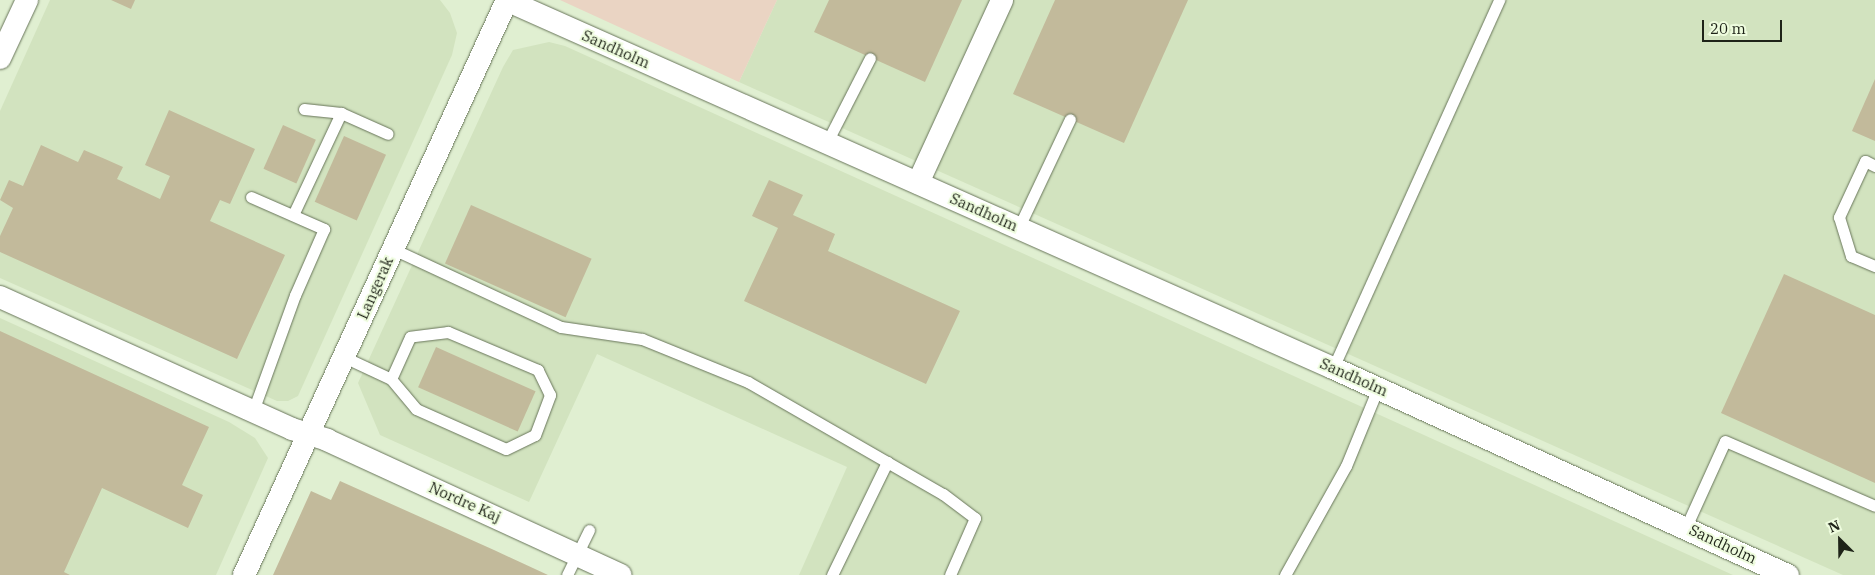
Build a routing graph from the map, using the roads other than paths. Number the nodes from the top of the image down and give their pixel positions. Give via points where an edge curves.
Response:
1 (27, 0) edge
2 (506, 0) edge
3 (1002, 0) edge
4 (1500, 0) edge
5 (0, 58) edge
6 (870, 58) dead end
7 (304, 109) dead end
8 (341, 113) junction
9 (1070, 119) dead end
10 (388, 134) dead end
11 (826, 142) junction
12 (1875, 166) edge
13 (918, 182) junction
14 (251, 197) dead end
15 (293, 215) junction
16 (1019, 227) junction
17 (393, 249) junction
18 (1875, 266) edge
19 (0, 297) edge
20 (344, 357) junction
21 (1332, 368) junction
22 (391, 379) junction
23 (1378, 388) junction
24 (253, 411) junction
25 (308, 434) junction
26 (887, 462) junction
27 (1875, 506) edge
28 (1686, 527) junction
29 (588, 530) dead end
30 (577, 554) junction
31 (244, 575) edge
32 (567, 575) edge
33 (620, 575) edge
34 (832, 575) edge
35 (950, 575) edge
36 (1285, 575) edge
37 (1788, 575) edge

1 - 5 street
2 - 11 street, Sandholm
2 - 17 street, Langerak
3 - 13 street
4 - 21 lane
6 - 11 lane
7 - 8 lane
8 - 10 lane
8 - 15 lane
9 - 16 lane
11 - 13 street, Sandholm
12 - 18 lane via 1865,161 1839,217 1851,256
13 - 16 street, Sandholm
14 - 15 lane
15 - 24 lane via 324,229 295,295
16 - 21 street, Sandholm
17 - 20 street, Langerak
17 - 26 lane via 561,327 642,339 748,382
19 - 24 street, Nordre Kaj
20 - 22 lane
20 - 25 street, Langerak
21 - 23 street, Sandholm
22 - 22 lane via 416,409 506,449 535,435 550,395 538,370 448,332 410,337
23 - 28 street, Sandholm
23 - 36 lane via 1346,466
24 - 25 street, Nordre Kaj
25 - 30 street, Nordre Kaj
25 - 31 street, Langerak
26 - 34 lane
26 - 35 lane via 943,494 975,518
27 - 28 lane via 1725,441
28 - 37 street, Sandholm
29 - 30 lane
30 - 32 lane
30 - 33 street, Nordre Kaj

